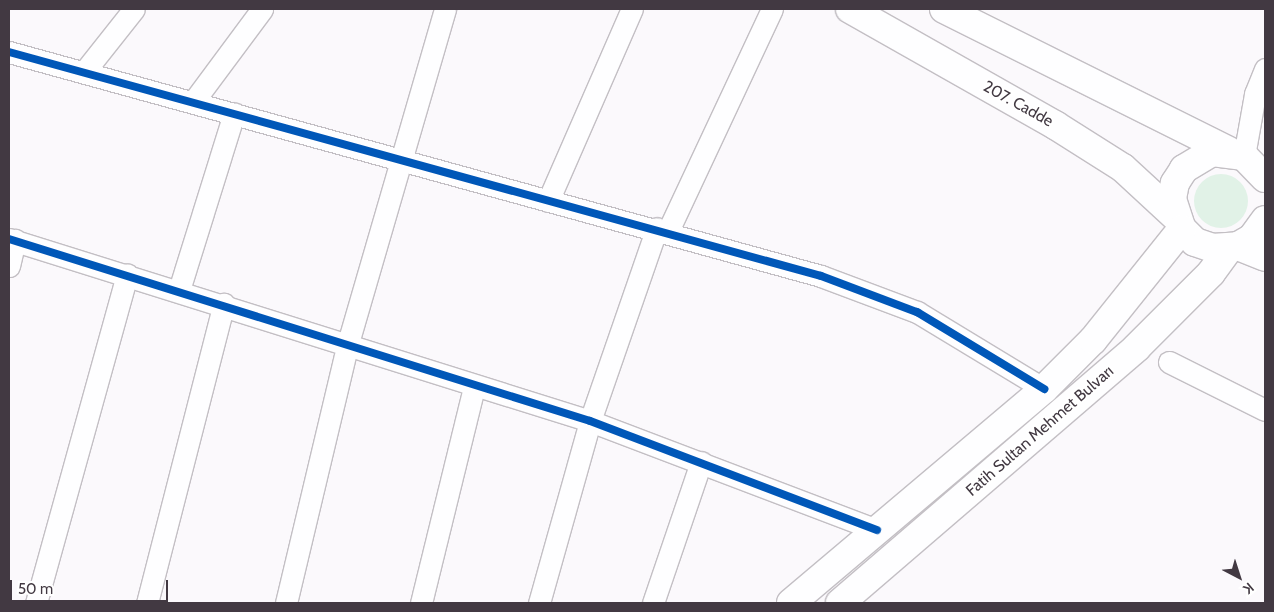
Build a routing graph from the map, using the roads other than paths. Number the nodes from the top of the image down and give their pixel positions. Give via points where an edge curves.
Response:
1 (134, 9) edge
2 (262, 9) edge
3 (444, 9) edge
4 (632, 9) edge
5 (772, 9) edge
6 (850, 9) edge
7 (944, 9) edge
8 (9, 52) edge
9 (1265, 69) edge
10 (84, 72) junction
11 (193, 102) junction
12 (234, 113) junction
13 (400, 158) junction
14 (1252, 165) edge
15 (548, 201) junction
16 (1265, 220) edge
17 (1179, 223) junction
18 (663, 230) junction
19 (12, 240) edge
20 (1234, 247) junction
21 (1265, 257) edge
22 (9, 266) edge
23 (127, 274) junction
24 (179, 290) junction
25 (224, 304) junction
26 (348, 343) junction
27 (1169, 362) dead end
28 (474, 387) junction
29 (1044, 389) junction
30 (1265, 410) edge
31 (590, 421) junction
32 (702, 462) junction
33 (877, 530) junction
34 (36, 603) edge
35 (147, 603) edge
36 (286, 603) edge
37 (421, 603) edge
38 (539, 603) edge
39 (653, 603) edge
40 (791, 603) edge
41 (840, 603) edge

1 - 10 street
2 - 11 street
3 - 13 street
4 - 15 street
5 - 18 street
6 - 17 street, 207. Cadde via 1055,125 1123,168
7 - 14 street
8 - 10 street
9 - 14 street via 1255,94
10 - 11 street
11 - 12 street
12 - 13 street
12 - 24 street
13 - 15 street
13 - 26 street
14 - 17 street via 1212,152 1184,169 1175,183
15 - 18 street
16 - 20 street, Fatih Sultan Mehmet Bulvarı via 1252,238
17 - 20 street, 207. Cadde via 1195,242 1212,248
17 - 29 street, Fatih Sultan Mehmet Bulvarı via 1093,340
18 - 29 street via 821,276 917,312
18 - 31 street
19 - 22 street
19 - 23 street
20 - 21 street
20 - 41 street, Fatih Sultan Mehmet Bulvarı via 1136,348
23 - 24 street
23 - 34 street
24 - 25 street
25 - 26 street
25 - 35 street
26 - 28 street
26 - 36 street
27 - 30 street
28 - 31 street
28 - 37 street
29 - 33 street, Fatih Sultan Mehmet Bulvarı
31 - 32 street
31 - 38 street
32 - 33 street
32 - 39 street
33 - 40 street, Fatih Sultan Mehmet Bulvarı

